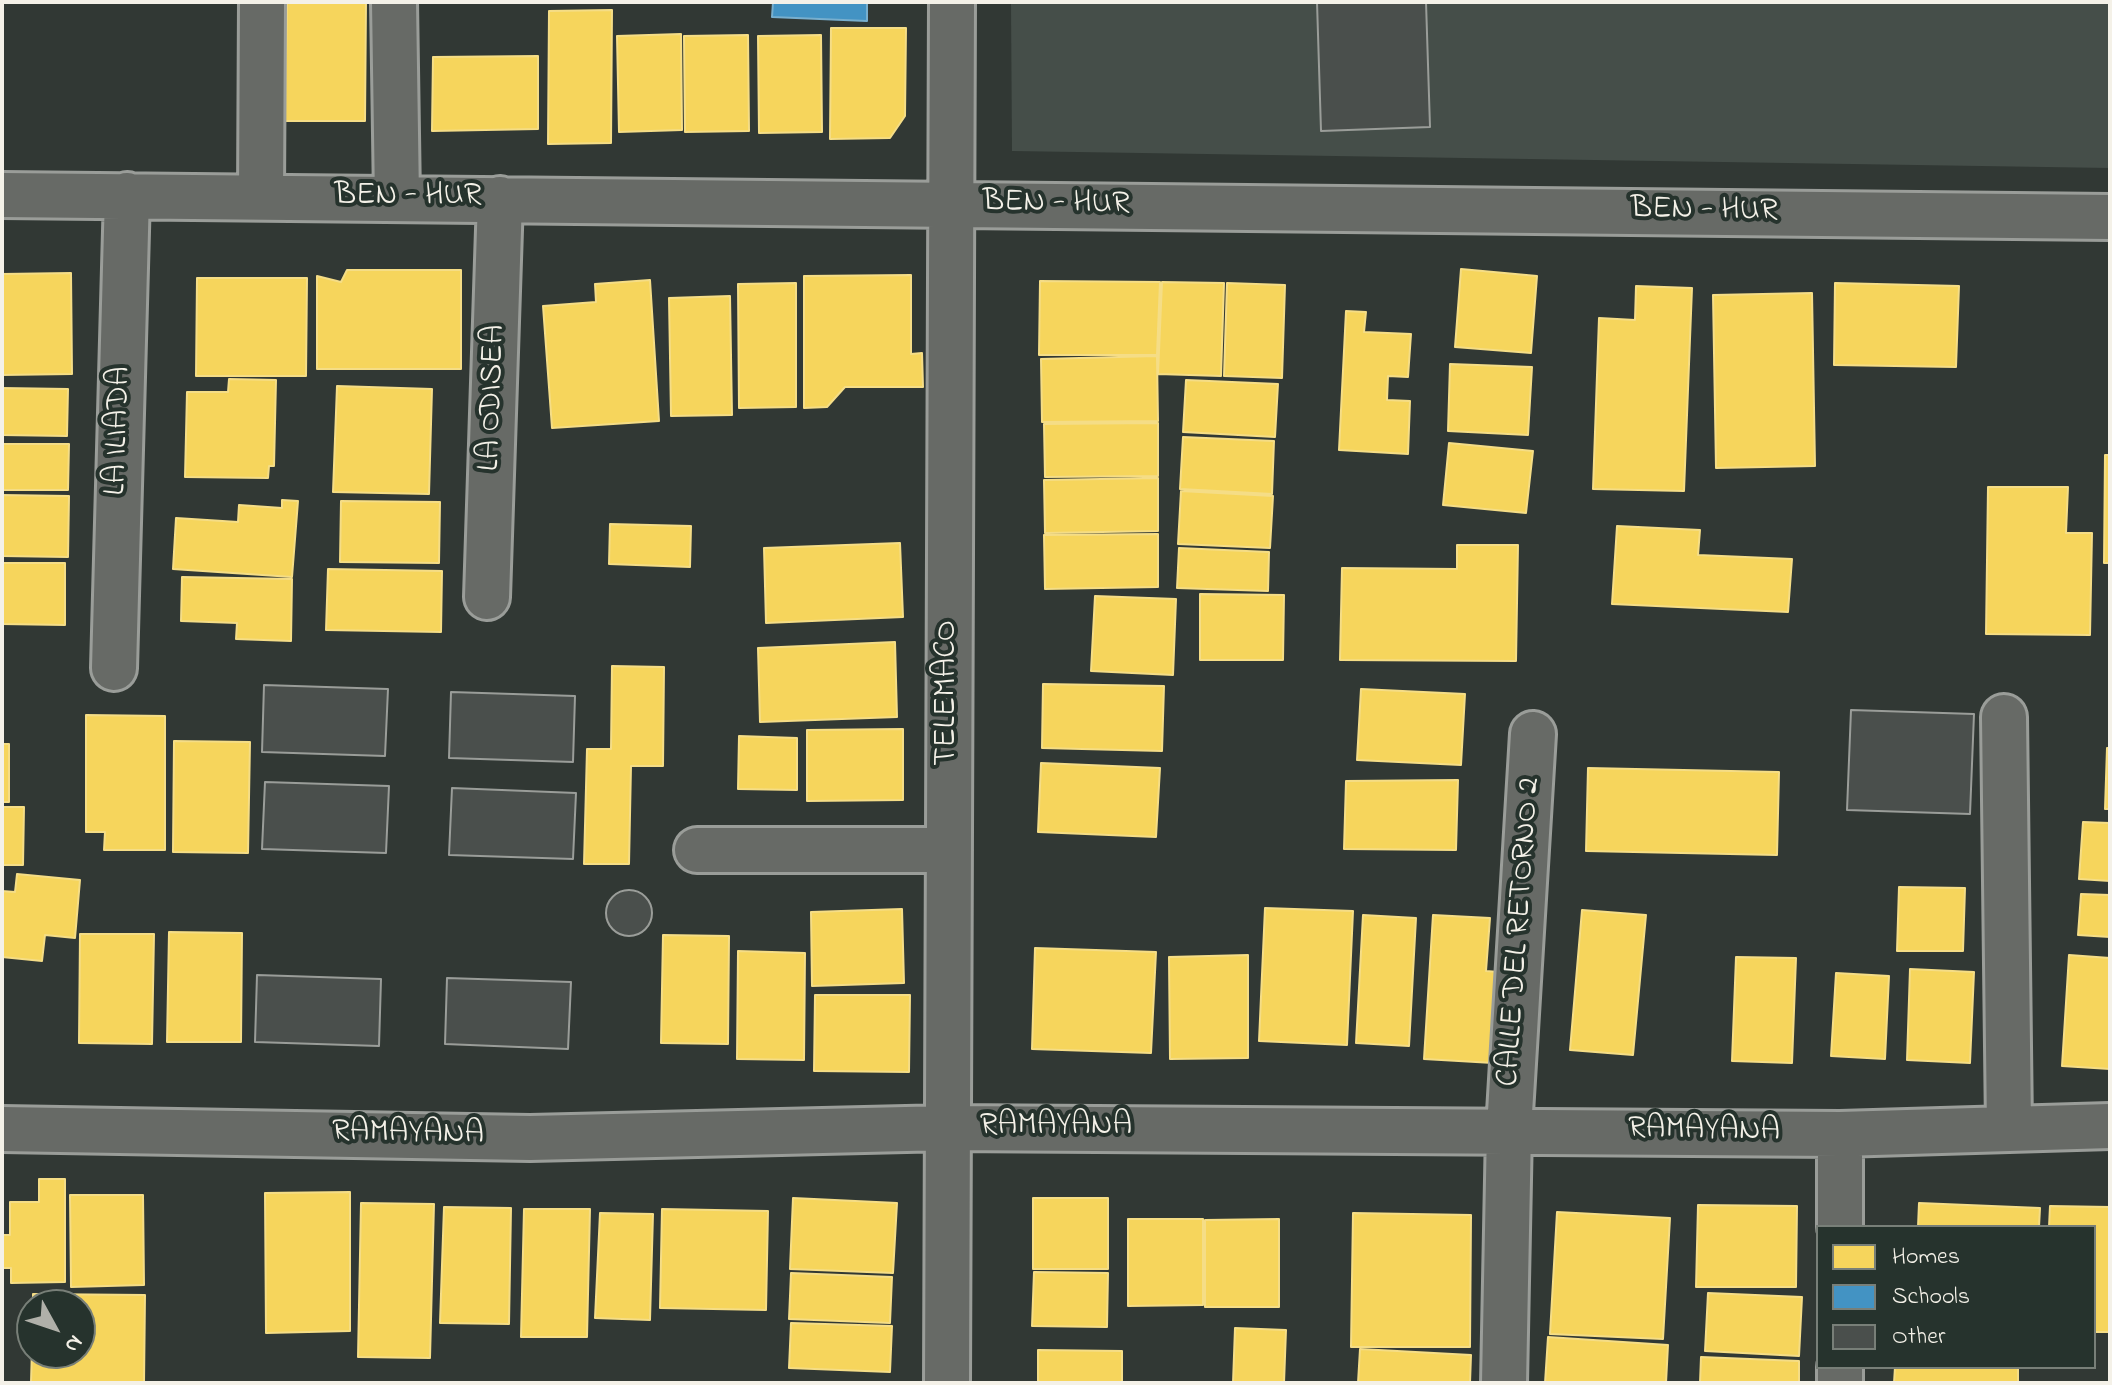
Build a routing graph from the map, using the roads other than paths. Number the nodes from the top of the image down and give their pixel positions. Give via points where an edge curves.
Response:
1 (262, 2) edge
2 (394, 2) edge
3 (952, 2) edge
4 (2, 195) edge
5 (127, 195) junction
6 (261, 197) junction
7 (397, 199) junction
8 (500, 199) junction
9 (951, 204) junction
10 (2110, 217) edge
11 (487, 597) dead end
12 (114, 668) dead end
13 (2004, 717) dead end
14 (1533, 734) dead end
15 (697, 850) dead end
16 (949, 850) junction
17 (2110, 1126) edge
18 (948, 1128) junction
19 (2009, 1128) junction
20 (2, 1129) edge
21 (1509, 1129) junction
22 (1840, 1134) junction
23 (1840, 1225) edge
24 (947, 1383) edge
25 (1504, 1383) edge

1 - 6 street
2 - 7 street
3 - 9 street, TELEMACO
4 - 5 street, BEN - HUR
5 - 6 street, BEN - HUR
5 - 12 street, LA ILIADA
6 - 7 street, BEN - HUR
7 - 8 street, BEN - HUR
8 - 9 street, BEN - HUR
8 - 11 street, LA ODISEA
9 - 10 street, BEN - HUR
9 - 16 street, TELEMACO
13 - 19 street
14 - 21 street, CALLE DEL RETORNO 2
15 - 16 street
16 - 18 street, TELEMACO
17 - 19 street, RAMAYANA
18 - 20 street, RAMAYANA via 530,1138
18 - 21 street, RAMAYANA
18 - 24 street, TELEMACO
19 - 22 street, RAMAYANA
21 - 22 street, RAMAYANA
21 - 25 street, CALLE DEL RETORNO 2
22 - 23 street

